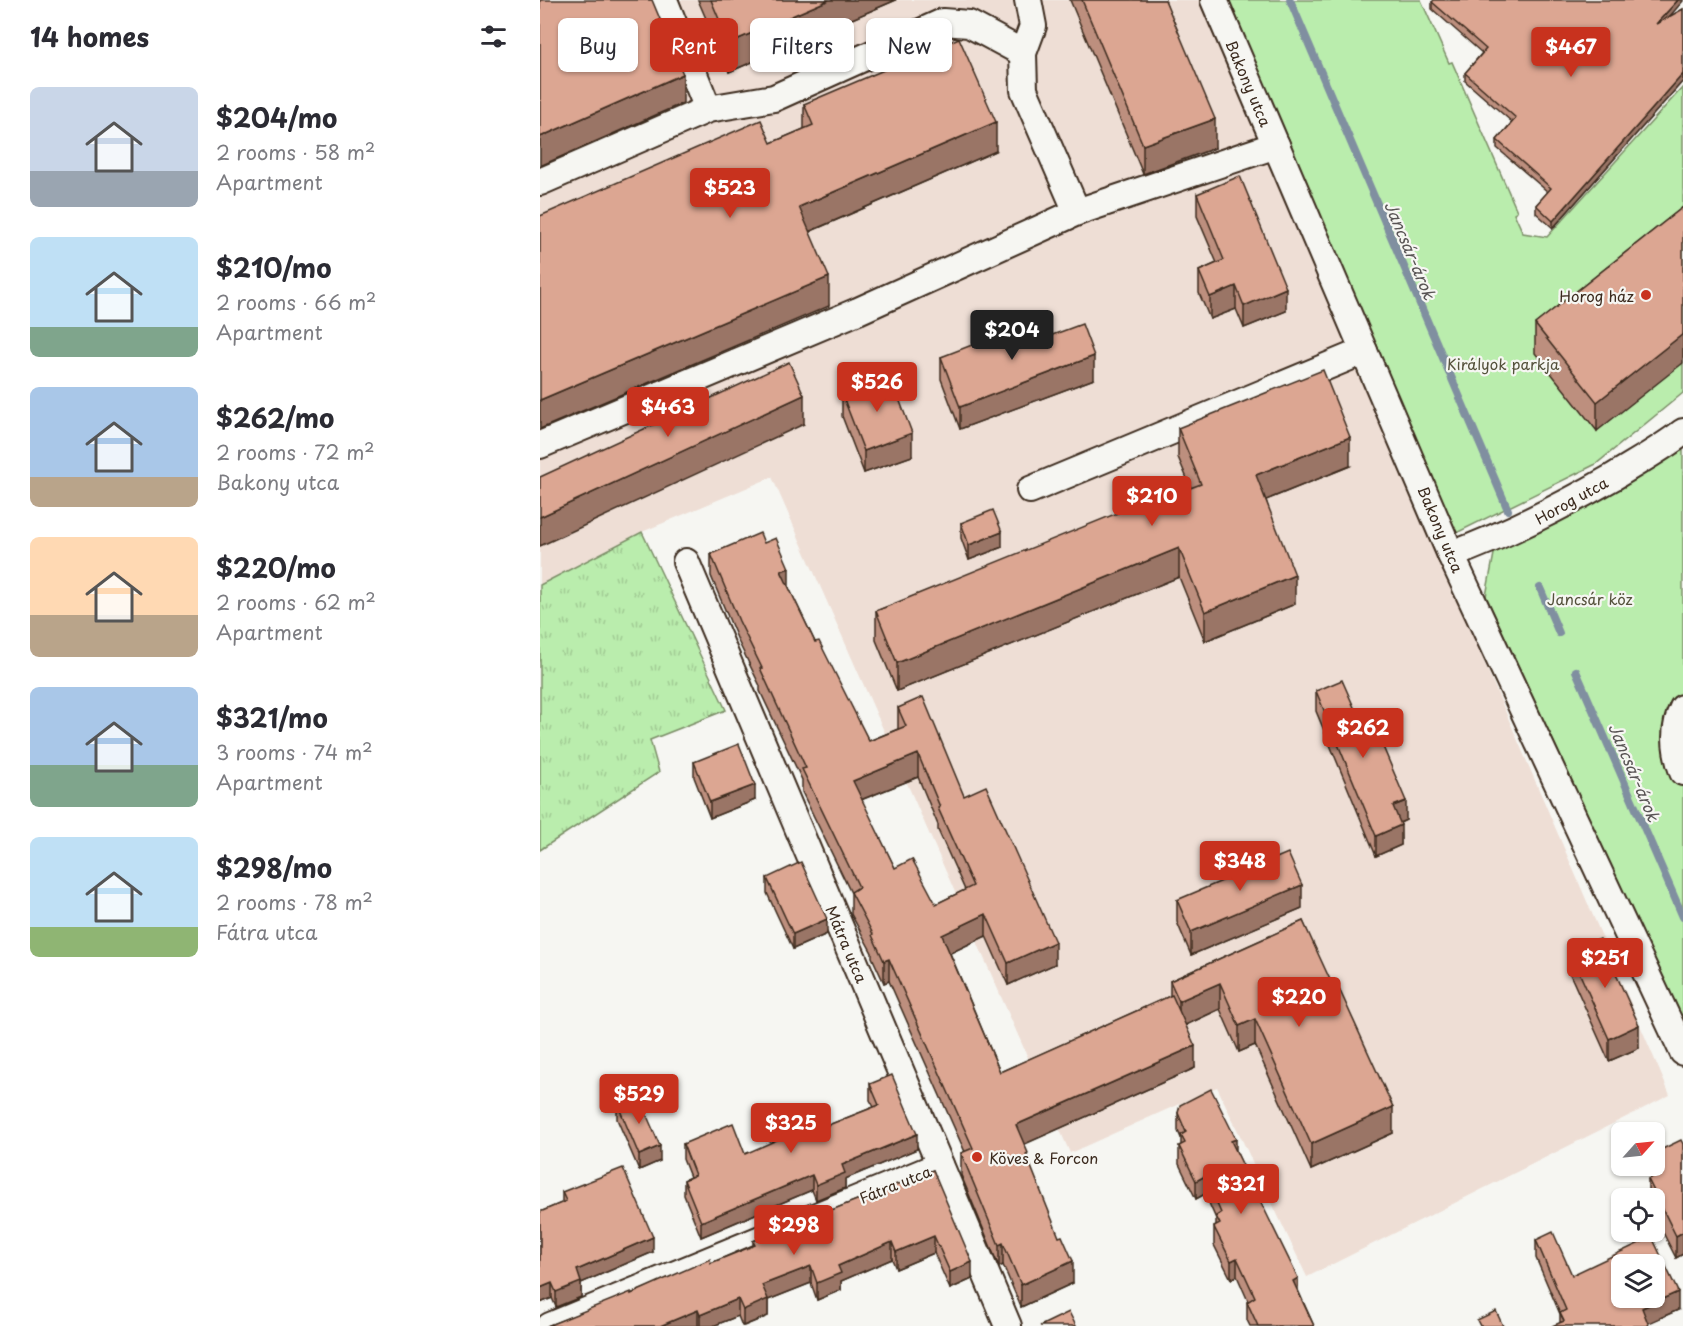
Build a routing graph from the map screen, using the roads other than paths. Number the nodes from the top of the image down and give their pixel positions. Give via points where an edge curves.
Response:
1 (664, 0) edge
2 (1028, 0) edge
3 (1214, 0) edge
4 (1023, 53) junction
5 (708, 109) junction
6 (1276, 145) junction
7 (540, 182) edge
8 (1077, 213) junction
9 (1364, 351) junction
10 (1683, 432) edge
11 (540, 445) edge
12 (1030, 490) dead end
13 (1451, 555) junction
14 (686, 562) dead end
15 (1683, 708) edge
16 (1683, 772) edge
17 (1683, 1052) edge
18 (940, 1165) junction
19 (550, 1326) edge
20 (1008, 1326) edge

1 - 5 street
2 - 4 street via 1033,26
3 - 6 street, Bakony utca
4 - 5 street via 969,24 943,22 774,98
4 - 8 street via 1024,90
5 - 7 street
6 - 8 street
6 - 9 street, Bakony utca
8 - 11 street via 858,311
9 - 12 street
9 - 13 street, Bakony utca
10 - 13 street, Horog utca via 1566,504 1497,538
13 - 17 street, Bakony utca
14 - 18 street, Mátra utca
15 - 16 street via 1678,717 1676,743
18 - 19 street, Fátra utca
18 - 20 street, Mátra utca

